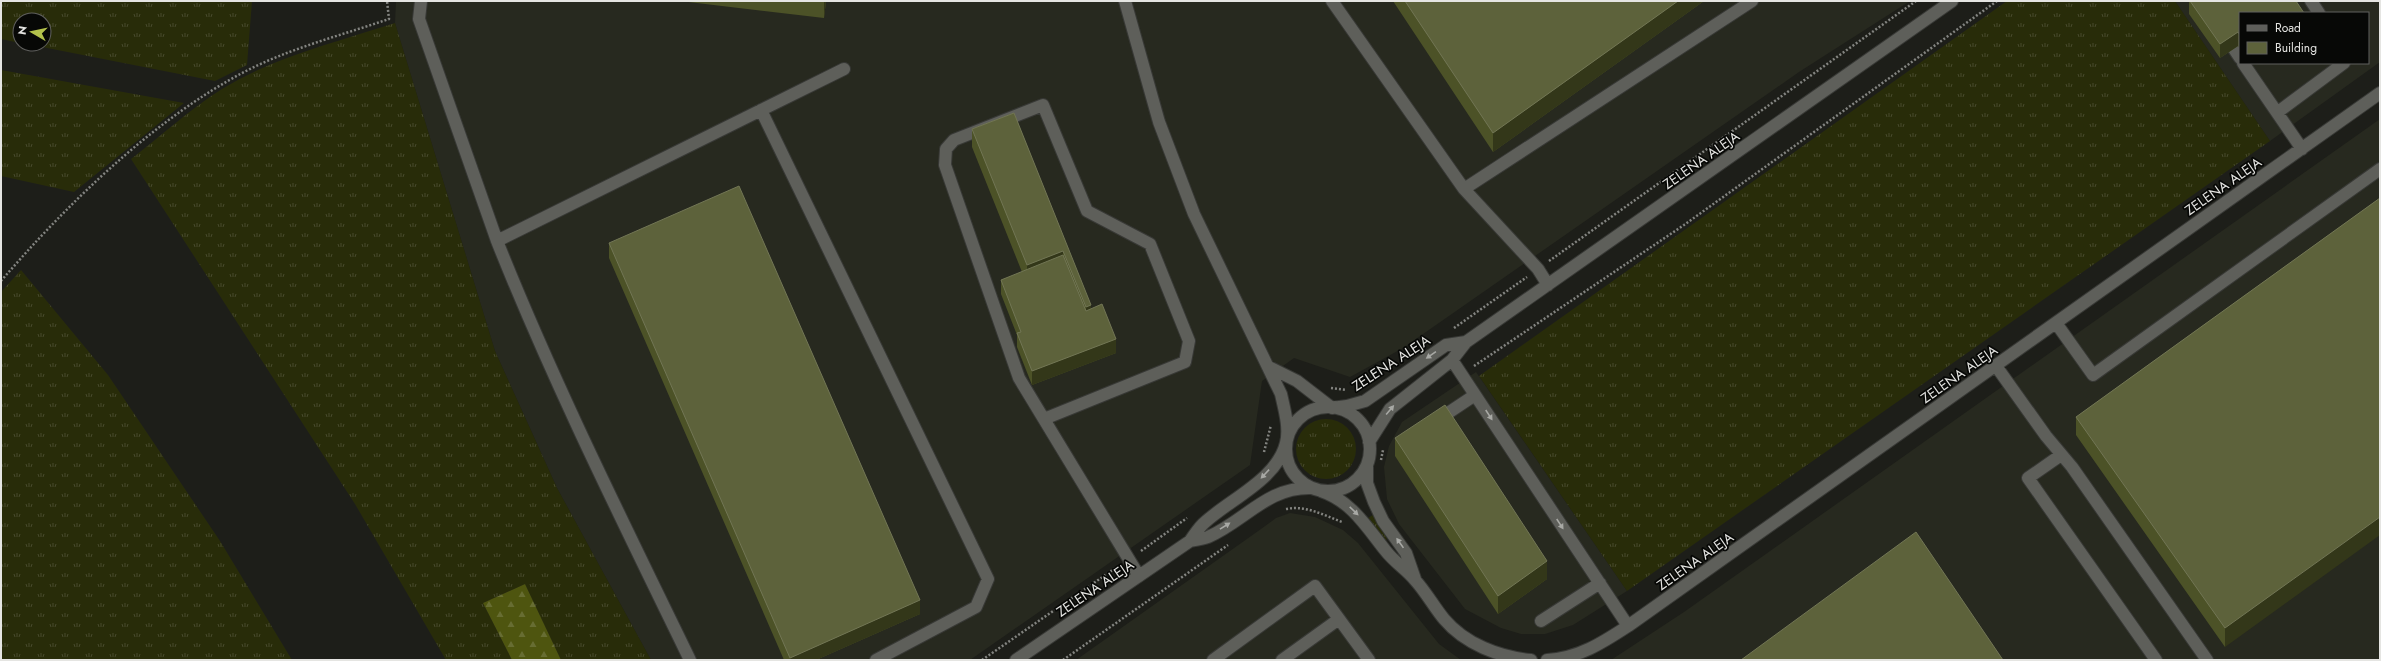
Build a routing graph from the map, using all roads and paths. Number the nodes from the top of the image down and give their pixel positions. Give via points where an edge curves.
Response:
1 (387, 1) edge
2 (421, 1) edge
3 (1125, 1) edge
4 (1332, 1) edge
5 (1752, 1) edge
6 (1916, 1) edge
7 (1997, 1) edge
8 (2311, 1) edge
9 (1950, 2) edge
10 (2319, 12) edge
11 (2245, 64) edge
12 (2343, 64) edge
13 (844, 69) dead end
14 (2380, 93) edge
15 (761, 110) junction
16 (2278, 112) junction
17 (2302, 149) junction
18 (2380, 168) edge
19 (1464, 189) junction
20 (497, 242) junction
21 (1538, 269) junction
22 (1, 281) edge
23 (1548, 285) junction
24 (2056, 322) junction
25 (1450, 331) dead end
26 (1466, 342) junction
27 (1452, 360) junction
28 (1996, 366) junction
29 (1269, 367) junction
30 (1462, 374) junction
31 (1323, 385) dead end
32 (1352, 390) dead end
33 (1475, 395) junction
34 (1332, 408) junction
35 (1272, 418) dead end
36 (1044, 419) junction
37 (1425, 428) edge
38 (1286, 442) junction
39 (1369, 442) junction
40 (1384, 446) dead end
41 (2061, 455) junction
42 (1262, 458) dead end
43 (1367, 465) junction
44 (1380, 466) dead end
45 (1316, 489) junction
46 (1280, 510) dead end
47 (1193, 514) dead end
48 (1357, 515) junction
49 (1190, 541) junction
50 (1230, 544) dead end
51 (1128, 559) junction
52 (1139, 576) junction
53 (1415, 579) junction
54 (1600, 583) junction
55 (1339, 618) junction
56 (1541, 621) dead end
57 (1628, 626) junction
58 (690, 660) edge
59 (876, 660) edge
60 (982, 660) edge
61 (1016, 660) edge
62 (1063, 660) edge
63 (1213, 660) edge
64 (1282, 660) edge
65 (1368, 660) edge
66 (1531, 660) edge
67 (1547, 660) edge
68 (2156, 660) edge
69 (2208, 660) edge

1 - 22 path via 389,19 247,70 176,114 96,181
2 - 20 street via 419,20
3 - 29 street via 1159,122 1192,207
4 - 19 street
5 - 19 street
6 - 21 path
7 - 30 path via 1684,225
8 - 10 street
9 - 23 street, ZELENA ALEJA
11 - 16 street
12 - 16 street
13 - 15 street
14 - 17 street, ZELENA ALEJA
15 - 20 street
15 - 59 street via 988,579 976,607
16 - 17 street
17 - 24 street, ZELENA ALEJA
18 - 24 street via 2093,375
19 - 21 street
20 - 58 street via 520,300 624,525
21 - 23 street
21 - 25 path
23 - 26 street, ZELENA ALEJA
24 - 28 street, ZELENA ALEJA
26 - 27 street, ZELENA ALEJA
26 -> 34 street, ZELENA ALEJA via 1446,344 1365,401
27 - 30 street
39 -> 27 street, ZELENA ALEJA via 1390,409
28 - 41 street
28 - 57 street, ZELENA ALEJA
29 - 34 street via 1297,381
29 - 38 street via 1285,415
30 - 33 street
31 - 32 path
33 - 37 street
33 -> 54 street
34 - 38 street, ZELENA ALEJA via 1312,410 1302,416
34 - 39 street, ZELENA ALEJA via 1342,410 1359,422
35 - 42 path
36 - 36 street via 1019,378 945,165 946,149 954,140 1043,105 1087,211 1150,244 1189,341 1185,362
36 - 51 street
38 - 45 street, ZELENA ALEJA via 1286,453 1291,469 1301,482
38 -> 49 street, ZELENA ALEJA via 1272,467 1259,481 1203,524
39 - 43 street, ZELENA ALEJA
40 - 44 path
41 - 68 street via 2028,478
41 - 69 street
43 - 45 street, ZELENA ALEJA via 1361,475 1349,485 1332,491
53 -> 43 street, ZELENA ALEJA via 1406,553 1383,521 1374,502 1368,483
45 -> 48 street, ZELENA ALEJA via 1341,499
49 -> 45 street, ZELENA ALEJA via 1208,537 1288,489
46 - 48 path via 1295,507 1314,511 1345,524
47 - 51 path
48 - 53 street, ZELENA ALEJA via 1395,564
49 - 52 street, ZELENA ALEJA
50 - 62 path
51 - 52 street
51 - 60 path
52 - 61 street, ZELENA ALEJA
53 - 66 street, ZELENA ALEJA via 1446,621 1470,640 1502,655
54 - 56 street
54 - 57 street
55 - 63 street via 1315,586
55 - 64 street
55 - 65 street
57 - 67 street, ZELENA ALEJA via 1598,646 1578,655

